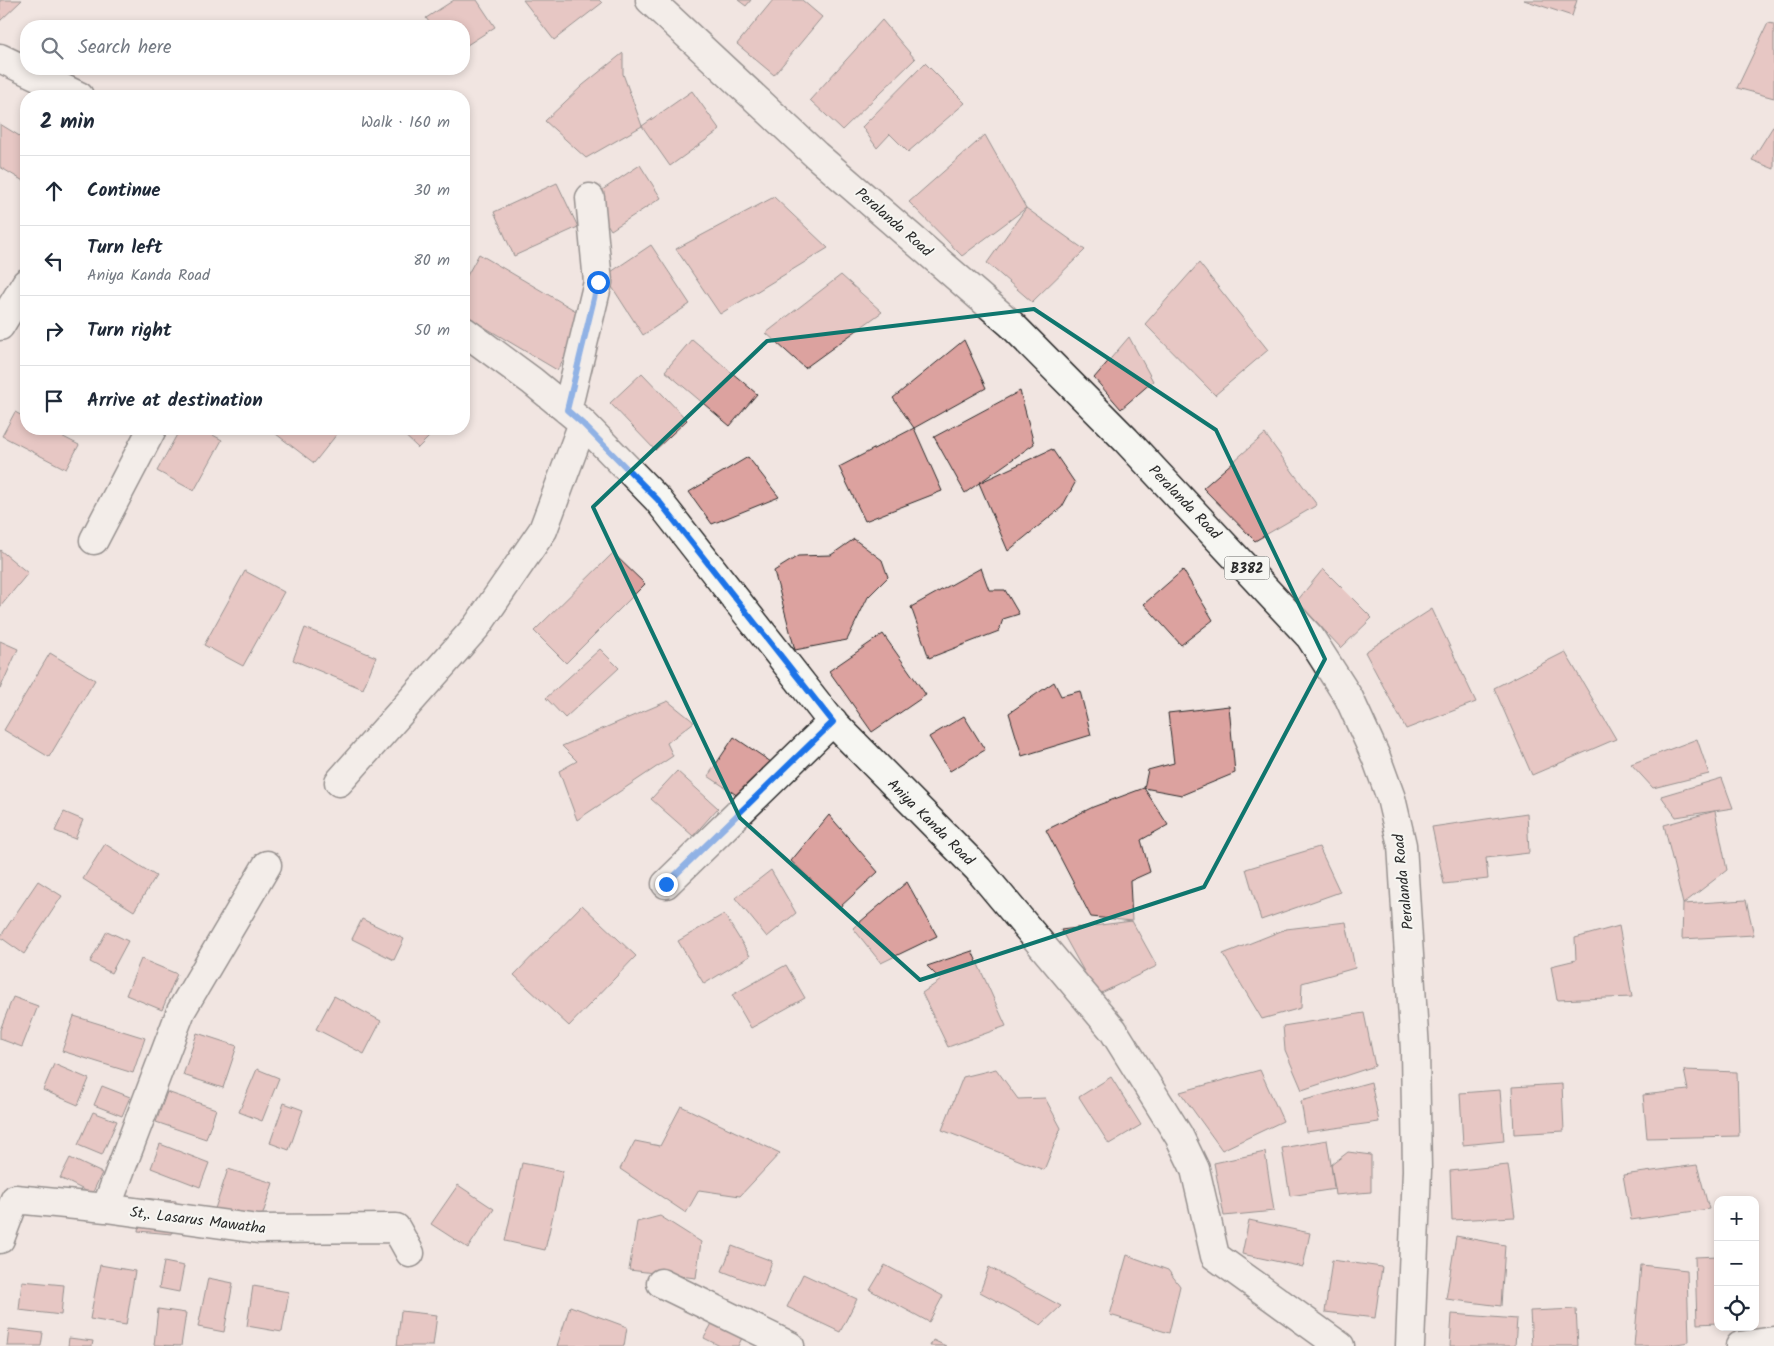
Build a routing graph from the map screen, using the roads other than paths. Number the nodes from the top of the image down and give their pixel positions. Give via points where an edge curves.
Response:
1 (650, 0) edge
2 (0, 58) edge
3 (20, 68) edge
4 (35, 75) edge
5 (67, 90) edge
6 (590, 198) dead end
7 (20, 293) edge
8 (0, 326) edge
9 (470, 335) edge
10 (575, 417) junction
11 (149, 435) edge
12 (94, 540) dead end
13 (833, 722) junction
14 (339, 782) dead end
15 (267, 865) dead end
16 (666, 884) dead end
17 (106, 1208) junction
18 (0, 1239) edge
19 (410, 1253) dead end
20 (661, 1283) dead end
21 (1774, 1341) edge
22 (790, 1346) edge
23 (1340, 1346) edge
24 (1410, 1346) edge
25 (1740, 1346) edge

1 - 24 street, Peralanda Road / B382 via 816,155 1011,324 1126,440 1310,637 1349,698 1391,798 1402,845 1415,1050 1417,1161
2 - 3 street
4 - 5 street
6 - 10 street via 598,282
7 - 8 street
9 - 10 street, Aniya Kanda Road
10 - 13 street, Aniya Kanda Road via 658,500
10 - 14 street via 543,530 477,626
11 - 12 street
13 - 16 street
13 - 23 street, Aniya Kanda Road via 978,869 1113,1030 1179,1136 1194,1169 1215,1256
15 - 17 street via 181,1011
17 - 18 street, St,. Lasarus Mawatha via 15,1200
17 - 19 street, St,. Lasarus Mawatha via 258,1229 396,1228
20 - 22 street
21 - 25 street

